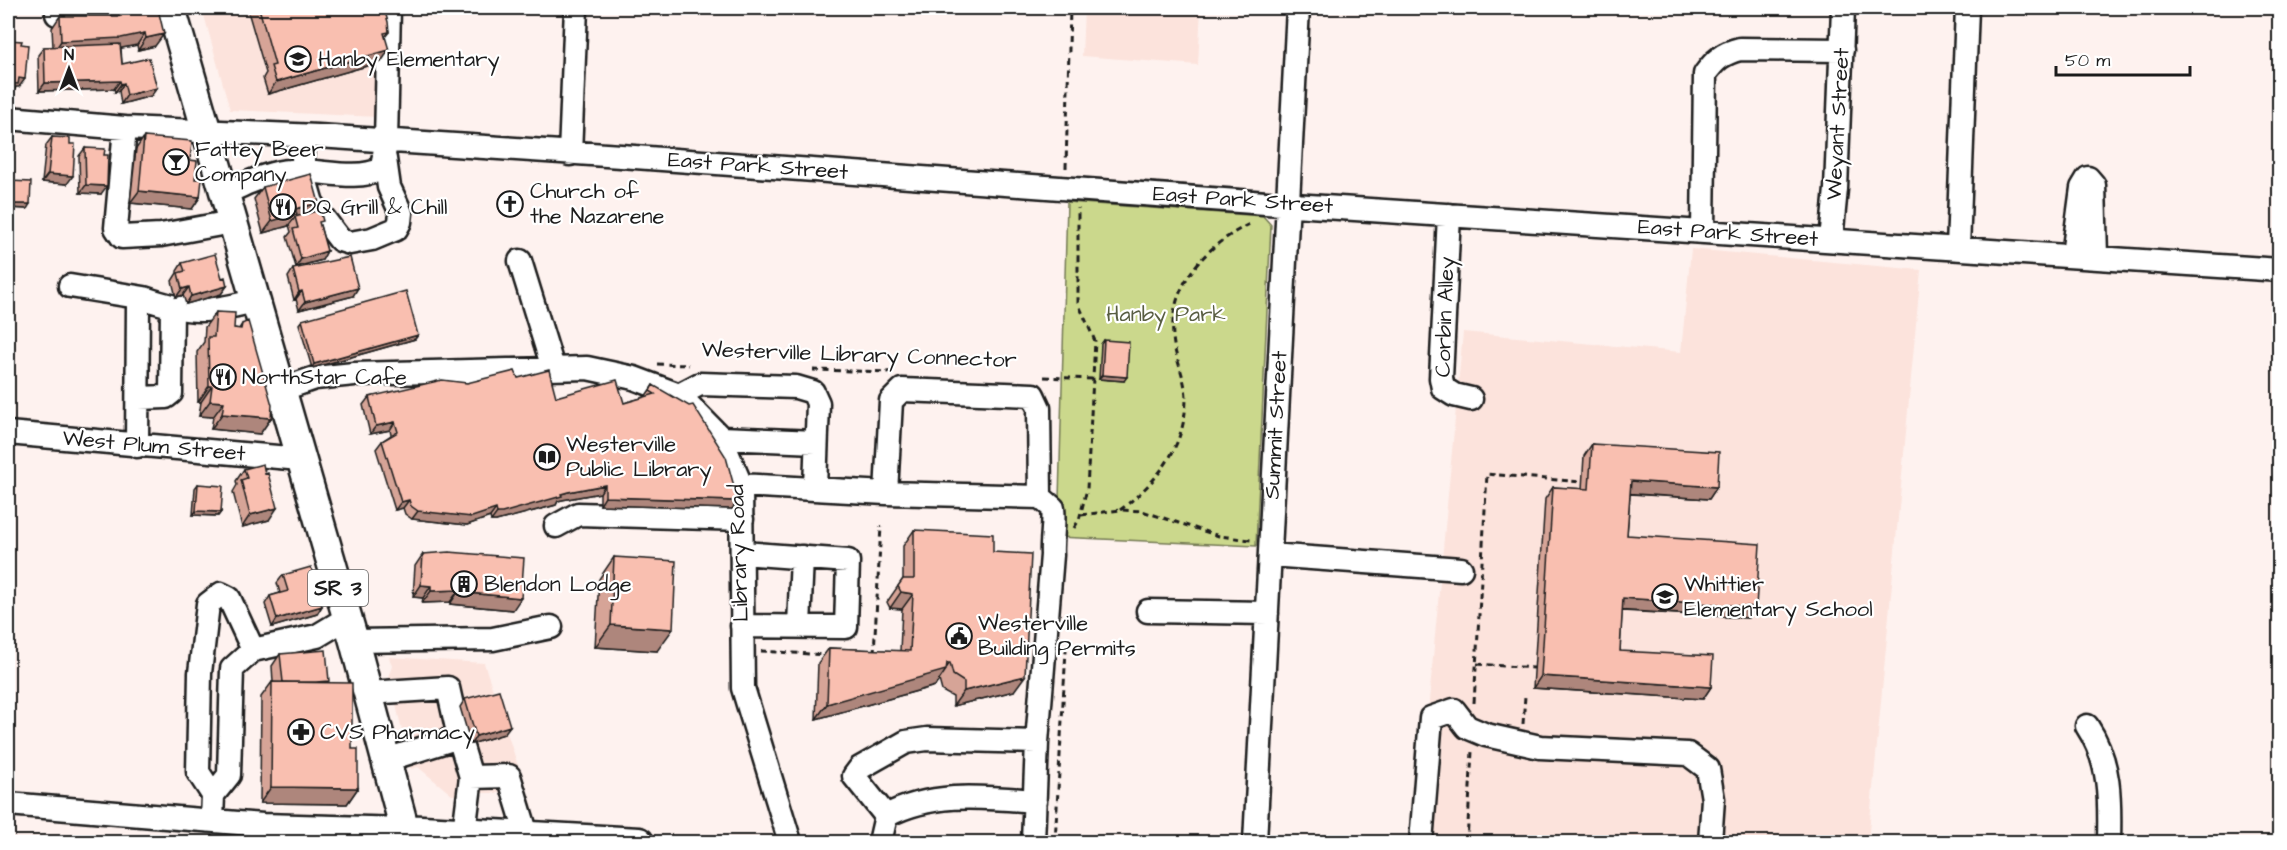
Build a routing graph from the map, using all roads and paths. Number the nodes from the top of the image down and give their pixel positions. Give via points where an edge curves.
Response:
1 (105, 8) edge
2 (171, 8) edge
3 (389, 8) edge
4 (576, 8) edge
5 (1070, 8) edge
6 (1298, 8) edge
7 (1844, 8) edge
8 (1966, 8) edge
9 (57, 14) dead end
10 (1842, 50) junction
11 (8, 118) edge
12 (125, 128) junction
13 (207, 132) junction
14 (301, 136) junction
15 (385, 150) junction
16 (570, 154) junction
17 (304, 171) junction
18 (1078, 188) junction
19 (224, 193) junction
20 (1287, 204) junction
21 (1449, 215) junction
22 (1260, 220) dead end
23 (232, 222) junction
24 (1703, 231) junction
25 (1831, 240) junction
26 (1958, 248) junction
27 (2073, 255) junction
28 (2096, 256) junction
29 (520, 261) dead end
30 (2280, 270) edge
31 (70, 286) dead end
32 (144, 298) junction
33 (254, 301) junction
34 (172, 308) junction
35 (1095, 340) junction
36 (1105, 341) edge
37 (701, 366) dead end
38 (553, 368) junction
39 (808, 369) dead end
40 (903, 373) dead end
41 (626, 377) junction
42 (1034, 377) dead end
43 (1093, 379) junction
44 (280, 390) junction
45 (679, 395) junction
46 (139, 398) junction
47 (1471, 399) dead end
48 (8, 433) edge
49 (721, 438) junction
50 (816, 442) junction
51 (137, 446) junction
52 (300, 459) junction
53 (1582, 482) dead end
54 (741, 485) junction
55 (815, 488) junction
56 (886, 493) junction
57 (1040, 497) junction
58 (1120, 510) junction
59 (1081, 515) junction
60 (742, 519) junction
61 (556, 526) dead end
62 (1070, 534) dead end
63 (1262, 548) junction
64 (743, 553) junction
65 (802, 557) junction
66 (1461, 569) dead end
67 (1148, 611) dead end
68 (1267, 613) junction
69 (742, 626) junction
70 (551, 627) dead end
71 (799, 627) junction
72 (350, 629) junction
73 (1067, 645) dead end
74 (253, 650) junction
75 (1477, 664) junction
76 (1534, 668) dead end
77 (368, 693) junction
78 (1525, 696) dead end
79 (1464, 711) junction
80 (2087, 726) dead end
81 (1523, 732) dead end
82 (459, 737) junction
83 (1037, 742) junction
84 (1472, 751) dead end
85 (386, 760) junction
86 (471, 777) junction
87 (213, 795) junction
88 (1035, 801) junction
89 (8, 804) edge
90 (886, 816) junction
91 (212, 820) junction
92 (464, 832) junction
93 (316, 834) edge
94 (527, 835) junction
95 (406, 836) edge
96 (1467, 840) edge
97 (1497, 840) dead end
98 (639, 843) edge
99 (790, 843) edge
100 (880, 843) edge
101 (1033, 843) edge
102 (1055, 843) edge
103 (1255, 843) edge
104 (1421, 843) edge
105 (1710, 843) edge
106 (2109, 843) edge

1 - 9 street
2 - 13 main road, SR 3
3 - 15 street
4 - 16 street
5 - 18 path via 1065,174
6 - 20 street, Summit Street
7 - 10 street, Weyant Street
8 - 26 street
10 - 24 street via 1740,49 1716,60 1705,74
10 - 25 street, Weyant Street
11 - 12 street, East Park Street
12 - 13 street, East Park Street
12 - 23 street via 116,228 122,237 161,235
13 - 14 street, East Park Street
13 - 19 main road, SR 3
14 - 15 street, East Park Street
14 - 17 street
15 - 16 street, East Park Street
15 - 17 street via 382,169 368,175
15 - 17 street via 389,187 400,213 396,229 385,236 350,243 340,240 312,204
16 - 18 street, East Park Street
17 - 19 street via 278,172
18 - 20 street, East Park Street
18 - 35 path via 1078,303
19 - 23 main road, SR 3
20 - 21 street, East Park Street
20 - 63 street, Summit Street
21 - 24 street, East Park Street
21 - 47 street, Corbin Alley via 1440,378 1443,388
22 - 58 path via 1220,239 1196,264 1183,285 1173,337 1186,399 1181,432 1171,458 1154,481
23 - 33 main road, SR 3
24 - 25 street, East Park Street
25 - 26 street, East Park Street
26 - 27 street, East Park Street
27 - 28 street, East Park Street
27 - 28 street via 2082,188 2088,178 2094,184
28 - 30 street, East Park Street
29 - 38 street
31 - 32 street
32 - 34 street
32 - 46 street via 138,302
33 - 34 street via 210,312
33 - 44 main road, SR 3
34 - 46 street via 171,393 166,398
35 - 36 path
35 - 43 path
37 - 41 path, Westerville Library Connector via 653,364
38 - 41 street, Library Road via 587,368
38 - 44 street, Library Road via 354,374 315,378
39 - 40 path, Westerville Library Connector
41 - 45 street, Library Road
42 - 43 path, Westerville Library Connector
43 - 59 path via 1087,489
44 - 52 main road, SR 3
45 - 49 street, Library Road
45 - 50 street via 700,384 796,387 813,392 818,403
46 - 51 street
48 - 51 street, West Plum Street
49 - 50 street
49 - 54 street, Library Road
50 - 55 street
51 - 52 street, West Plum Street
52 - 72 main road, SR 3
53 - 75 path via 1487,474
54 - 55 street
54 - 60 street, Library Road
55 - 56 street
56 - 57 street
56 - 57 street via 891,401 902,390 1033,395 1039,408
57 - 83 street via 1053,508 1054,521
58 - 59 path
58 - 63 path via 1142,511
59 - 62 path
60 - 61 street via 578,514
60 - 64 street, Library Road
63 - 66 street
63 - 68 street, Summit Street
64 - 65 street
64 - 69 street, Library Road
65 - 71 street
65 - 71 street via 848,561 846,627
67 - 68 street
68 - 103 street, Summit Street
69 - 71 street
69 - 99 street, Library Road via 744,688
70 - 72 street via 494,639
72 - 74 street
72 - 77 main road, SR 3
73 - 102 path
74 - 87 street via 232,669 229,775
74 - 87 street via 229,598 221,594 208,604 200,673 198,772
75 - 76 path
75 - 79 path
77 - 82 street via 448,688
77 - 85 main road, SR 3
78 - 81 path
79 - 104 street via 1431,718
79 - 105 street via 1467,727 1540,747 1688,754 1708,769 1713,799
80 - 106 street via 2098,743 2110,788
82 - 85 street
82 - 86 street
83 - 88 street
83 - 90 street via 906,742 860,768 854,776
84 - 96 path
85 - 95 main road, SR 3
86 - 92 street
86 - 94 street via 509,776
87 - 91 street
88 - 90 street via 939,797
88 - 101 street
89 - 91 street
90 - 100 street
91 - 93 street
92 - 94 main road
92 - 95 main road
93 - 95 street
94 - 98 main road
96 - 97 path

